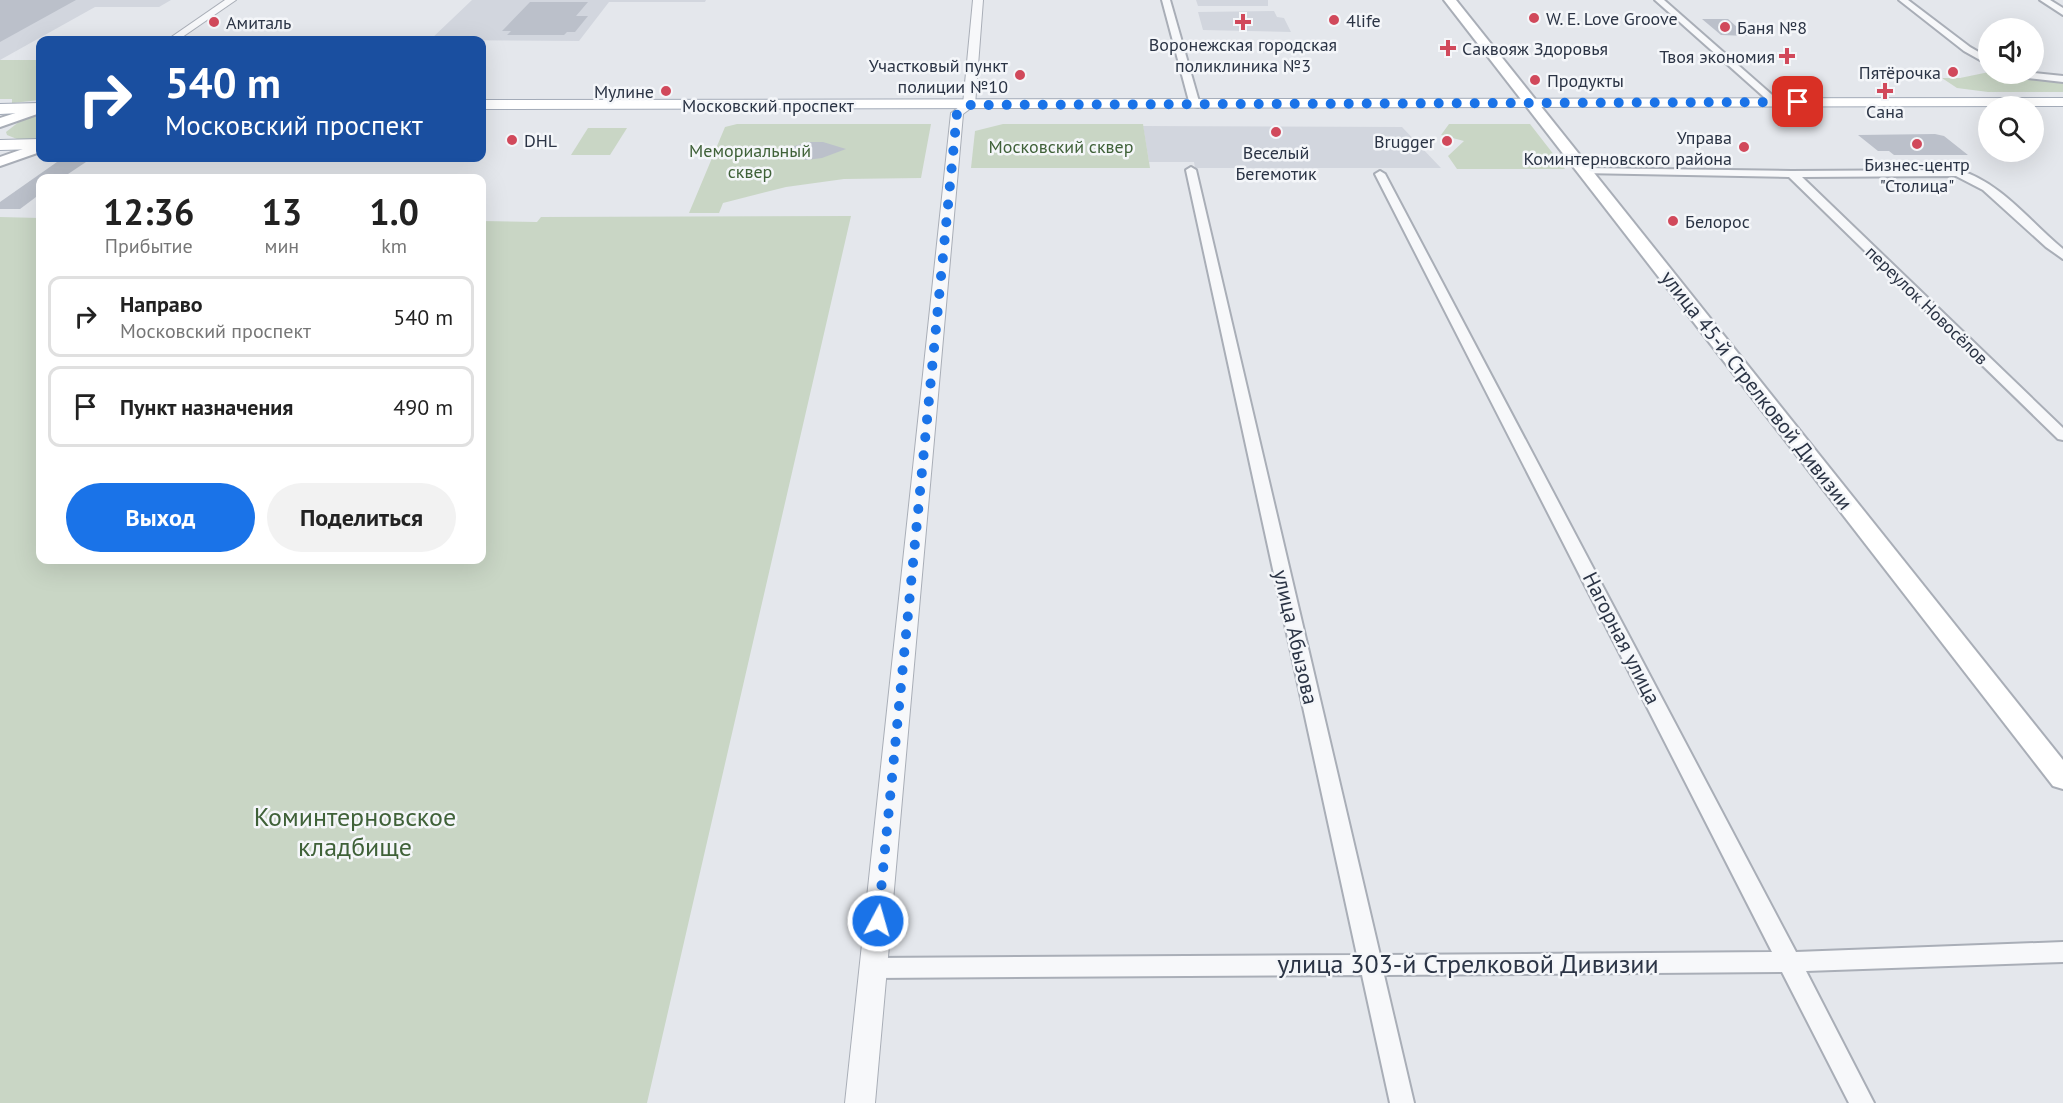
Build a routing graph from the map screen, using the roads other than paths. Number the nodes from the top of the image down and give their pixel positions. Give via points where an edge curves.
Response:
1 (231, 0) edge
2 (978, 0) edge
3 (1166, 0) edge
4 (1450, 0) edge
5 (1659, 0) edge
6 (1903, 0) edge
7 (2044, 0) edge
8 (2063, 12) edge
9 (178, 36) edge
10 (1978, 56) edge
11 (2044, 77) edge
12 (2063, 79) edge
13 (1776, 102) junction
14 (2063, 102) edge
15 (486, 105) edge
16 (1195, 105) junction
17 (1533, 107) junction
18 (36, 108) edge
19 (0, 109) edge
20 (963, 109) junction
21 (36, 110) edge
22 (1978, 111) edge
23 (2044, 111) edge
24 (2063, 111) edge
25 (486, 114) edge
26 (0, 123) edge
27 (0, 145) edge
28 (36, 146) edge
29 (36, 148) edge
30 (0, 162) edge
31 (1191, 170) dead end
32 (1585, 171) junction
33 (1380, 174) dead end
34 (1792, 174) junction
35 (2063, 255) edge
36 (2063, 436) edge
37 (2063, 779) edge
38 (2063, 952) edge
39 (1790, 962) junction
40 (1370, 963) junction
41 (873, 968) junction
42 (860, 1103) edge
43 (1401, 1103) edge
44 (1862, 1103) edge

1 - 9 street
2 - 20 street
3 - 16 street
4 - 17 main road, улица 45-й Стрелковой Дивизии
5 - 13 street
6 - 10 street
7 - 8 street
11 - 12 street
13 - 14 main road, Московский проспект
13 - 17 main road, Московский проспект
15 - 20 main road, Московский проспект
16 - 17 main road, Московский проспект
16 - 20 main road, Московский проспект
17 - 20 main road, Московский проспект
17 - 22 main road, Московский проспект
17 - 32 main road, улица 45-й Стрелковой Дивизии
18 - 19 main road
20 - 25 main road, Московский проспект
20 - 41 street
21 - 26 main road
23 - 24 main road
27 - 28 main road
29 - 30 main road
31 - 40 street, улица Абызова
32 - 34 street
32 - 37 main road, улица 45-й Стрелковой Дивизии
33 - 39 street, Нагорная улица
34 - 35 street via 1958,173 1991,192
34 - 36 street, переулок Новосёлов
38 - 39 street, улица 303-й Стрелковой Дивизии
39 - 40 street, улица 303-й Стрелковой Дивизии
39 - 44 street, Нагорная улица
40 - 41 street, улица 303-й Стрелковой Дивизии
40 - 43 street, улица Абызова
41 - 42 street

